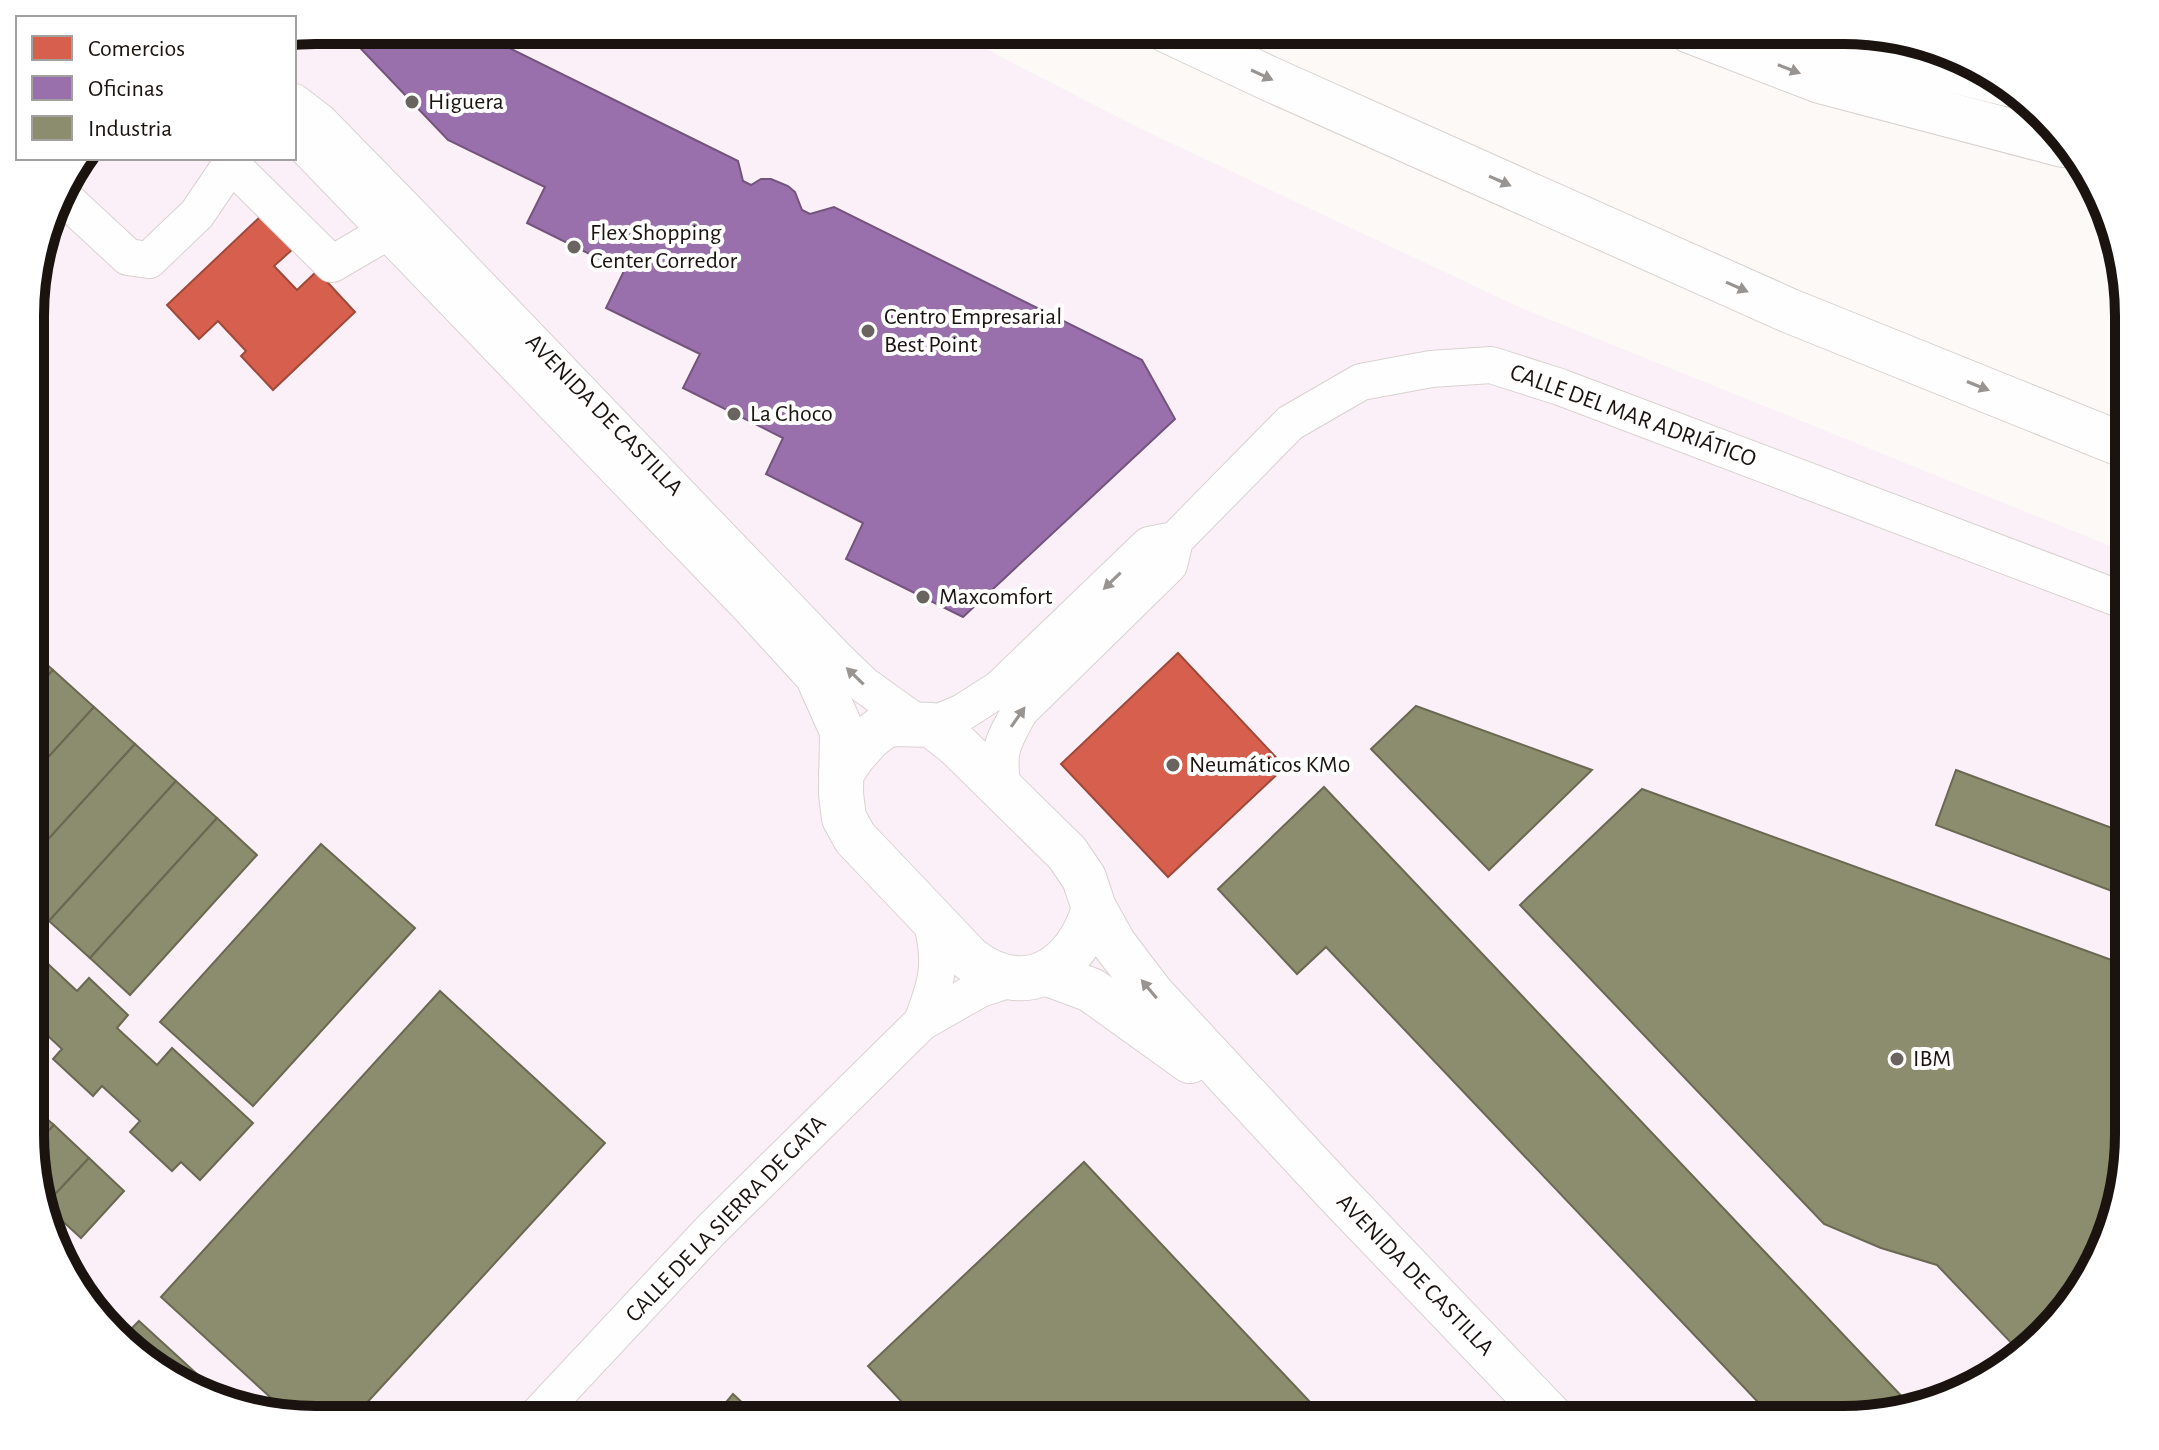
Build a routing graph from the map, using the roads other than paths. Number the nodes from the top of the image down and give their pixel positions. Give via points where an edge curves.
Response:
1 (1197, 44) edge
2 (1724, 44) edge
3 (1842, 44) edge
4 (1966, 74) edge
5 (296, 104) edge
6 (296, 131) edge
7 (2051, 142) edge
8 (233, 161) edge
9 (69, 203) edge
10 (392, 229) junction
11 (2114, 441) edge
12 (1175, 540) junction
13 (2114, 597) edge
14 (924, 724) junction
15 (841, 774) junction
16 (1003, 790) junction
17 (1094, 908) junction
18 (931, 919) junction
19 (1031, 976) junction
20 (922, 1022) junction
21 (1277, 1129) junction
22 (1540, 1405) edge
23 (546, 1406) edge

1 -> 11 main road via 1790,311
2 -> 7 main road via 1820,81
3 - 4 main road
14 -> 5 street, AVENIDA DE CASTILLA via 864,685 836,658 320,122
6 - 10 main road, AVENIDA DE CASTILLA
8 - 9 street via 197,214 149,260 128,257
8 - 10 street via 332,264
10 - 15 main road, AVENIDA DE CASTILLA via 817,675 842,731
12 - 13 street, CALLE DEL MAR ADRIÁTICO via 1290,423 1361,382 1491,365
12 -> 14 street, CALLE DEL MAR ADRIÁTICO via 1149,545 999,689 963,712
16 -> 12 street, CALLE DEL MAR ADRIÁTICO via 1002,742 1020,711 1169,565
14 - 15 main road via 883,727
14 - 16 main road, AVENIDA DE CASTILLA
15 - 18 main road, AVENIDA DE CASTILLA via 844,818 855,838
16 - 17 main road, AVENIDA DE CASTILLA via 1067,853 1084,878
17 - 19 main road via 1069,956
21 -> 17 main road, AVENIDA DE CASTILLA via 1152,994
18 - 19 main road, AVENIDA DE CASTILLA via 986,971
18 - 20 street, CALLE DE LA SIERRA DE GATA via 938,969
19 - 20 street, CALLE DE LA SIERRA DE GATA via 980,989
19 - 21 main road, AVENIDA DE CASTILLA via 1091,990
20 - 23 street, CALLE DE LA SIERRA DE GATA via 711,1230
21 - 22 main road, AVENIDA DE CASTILLA

